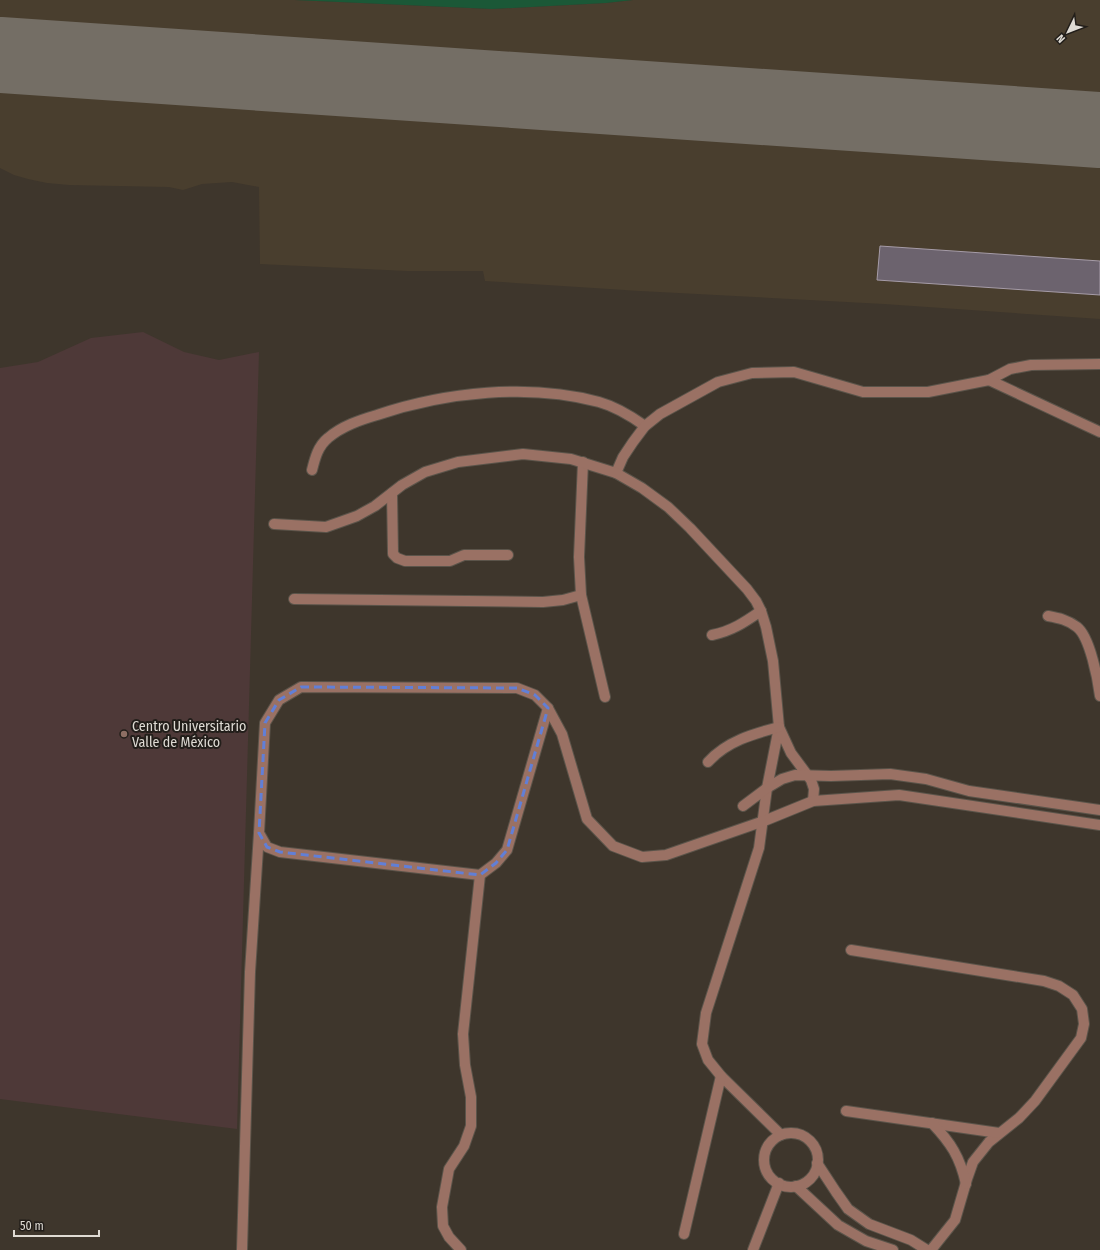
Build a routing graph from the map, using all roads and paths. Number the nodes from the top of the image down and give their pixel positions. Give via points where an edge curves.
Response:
1 (1100, 364) edge
2 (989, 380) junction
3 (645, 426) junction
4 (1100, 432) edge
5 (583, 462) junction
6 (312, 470) dead end
7 (616, 473) junction
8 (392, 493) junction
9 (274, 524) dead end
10 (508, 555) dead end
11 (581, 594) junction
12 (294, 599) dead end
13 (761, 611) junction
14 (1048, 616) dead end
15 (712, 635) dead end
16 (1100, 696) edge
17 (605, 697) dead end
18 (548, 708) junction
19 (779, 727) junction
20 (708, 762) dead end
21 (810, 776) junction
22 (767, 788) junction
23 (813, 801) junction
24 (743, 806) dead end
25 (1100, 810) edge
26 (764, 820) junction
27 (1100, 824) edge
28 (259, 833) junction
29 (480, 875) junction
30 (851, 950) dead end
31 (720, 1076) junction
32 (846, 1111) dead end
33 (932, 1123) junction
34 (999, 1133) junction
35 (781, 1135) junction
36 (818, 1163) junction
37 (778, 1183) junction
38 (966, 1184) junction
39 (796, 1186) junction
40 (684, 1234) dead end
41 (242, 1250) edge
42 (461, 1250) edge
43 (753, 1250) edge
44 (893, 1250) edge
45 (927, 1250) edge
46 (931, 1250) edge

1 - 2 street via 1030,365 1010,369
2 - 3 street via 928,392 863,392 794,372 752,373 718,382 660,414
2 - 4 street
3 - 6 street via 627,413 607,405 566,396 527,392 487,393 438,399 396,408 358,421 337,432 319,448
3 - 7 street
5 - 7 street
5 - 8 street via 523,454 458,462 425,472
5 - 11 street via 579,543
7 - 13 street via 668,507 747,589
8 - 9 street via 357,516 326,527
8 - 10 street via 393,554 397,558 405,561 450,561 464,554
11 - 12 street via 563,600 543,602
11 - 17 street
13 - 15 street via 738,626
13 - 19 street via 773,661
14 - 16 street via 1065,620 1078,628 1088,645
18 - 26 street via 562,734 587,819 614,846 642,857 666,855
18 - 28 street via 535,695 517,688 301,687 279,700 265,723
18 - 29 street via 507,850 496,864
19 - 20 street via 749,735 726,746
19 - 21 street via 791,753
19 - 22 street
21 - 22 street via 795,775
21 - 23 street via 814,790
21 - 25 street via 890,774 926,779 969,791
22 - 24 street
22 - 26 street
23 - 26 street
23 - 27 street via 899,795
26 - 31 street via 759,848 706,1013 702,1044 708,1060
28 - 29 street via 267,847 280,852
28 - 41 street via 250,972
29 - 42 street via 463,1034 471,1097 471,1126 464,1146 449,1169 442,1207 443,1226
30 - 34 street via 1044,981 1059,986 1073,995 1082,1009 1084,1024 1081,1038 1035,1100 1019,1118
31 - 35 street
31 - 40 street
32 - 33 street
33 - 34 street
33 - 38 street via 946,1137 954,1151 962,1166
34 - 38 street via 974,1162
35 - 36 street via 799,1134 807,1139 813,1145
35 - 37 street via 768,1146 764,1162 767,1171
36 - 39 street via 811,1178
36 - 45 street via 848,1209 869,1224 911,1240
37 - 39 street
37 - 43 street
38 - 46 street via 955,1220
39 - 44 street via 838,1225 866,1241

